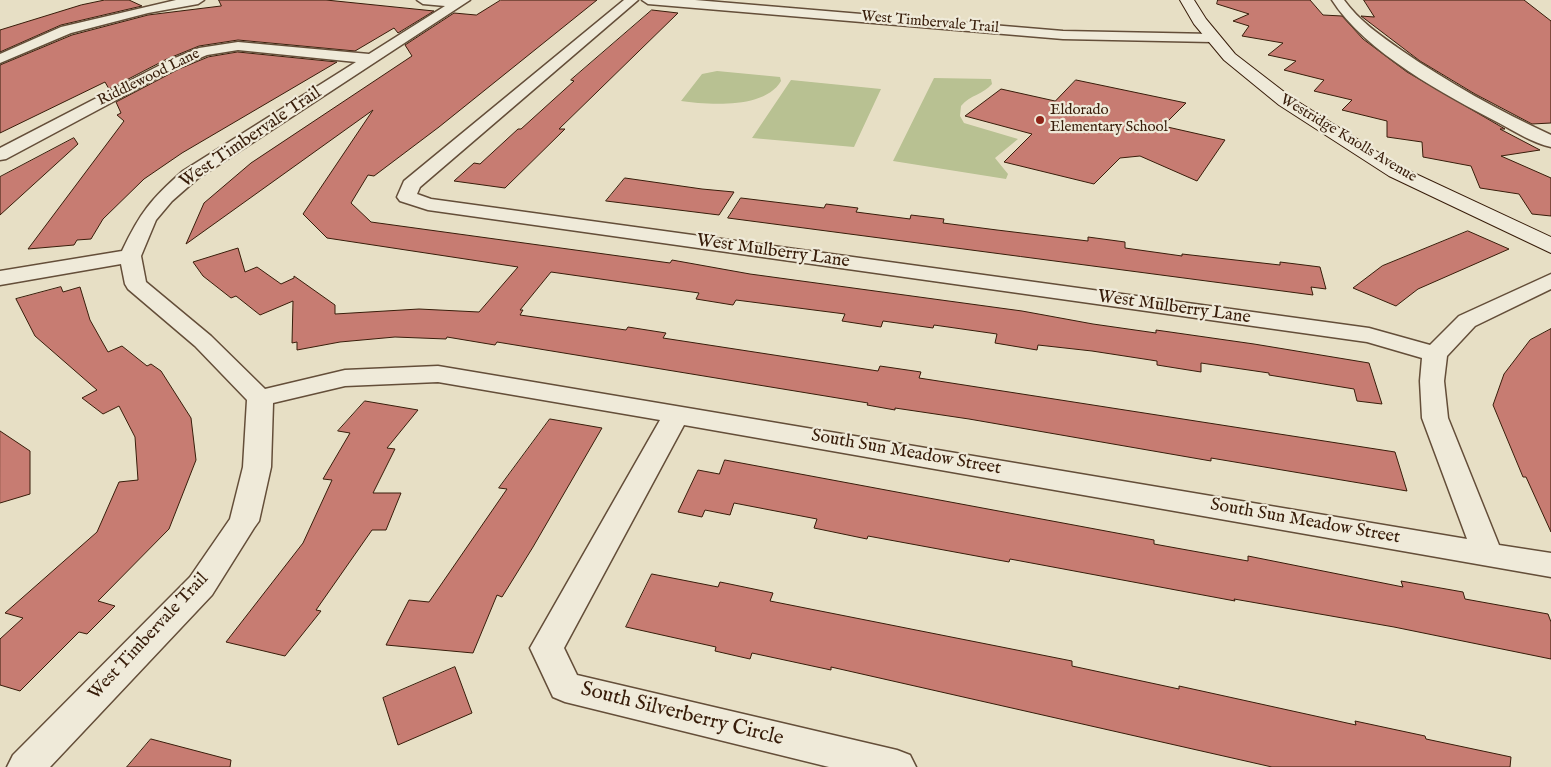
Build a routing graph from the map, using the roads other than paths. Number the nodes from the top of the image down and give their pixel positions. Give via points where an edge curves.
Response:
1 (198, 0) edge
2 (423, 0) edge
3 (632, 0) edge
4 (648, 0) edge
5 (1187, 0) edge
6 (1338, 0) edge
7 (461, 2) edge
8 (799, 5) edge
9 (1212, 38) junction
10 (0, 59) edge
11 (370, 59) junction
12 (1551, 142) edge
13 (0, 155) edge
14 (1551, 246) edge
15 (130, 256) junction
16 (0, 278) edge
17 (1551, 281) edge
18 (1435, 354) junction
19 (260, 398) junction
20 (677, 414) junction
21 (1487, 553) junction
22 (1551, 565) edge
23 (26, 767) edge
24 (897, 767) edge

1 - 10 street via 146,9 66,30
2 - 7 street
3 - 18 street, West Mulberry Lane via 412,185 407,197 428,204 1369,335
4 - 8 street, West Timbervale Trail
5 - 9 street, Westridge Knolls Avenue via 1198,22
6 - 12 street via 1346,13 1374,38 1426,76
7 - 11 street, West Timbervale Trail
8 - 9 street, West Timbervale Trail via 1063,35
9 - 14 street, Westridge Knolls Avenue via 1242,69 1279,98 1396,171
11 - 13 street, Riddlewood Lane via 238,46 204,51
11 - 15 street, West Timbervale Trail via 190,175 165,197 147,219
15 - 16 street
15 - 19 street via 136,284 203,341
17 - 18 street via 1467,322
18 - 21 street via 1432,381 1435,418
19 - 20 street, South Sun Meadow Street via 345,378 438,374
19 - 23 street, West Timbervale Trail via 257,467 244,522 201,586
20 - 21 street, South Sun Meadow Street
20 - 24 street, South Silverberry Circle via 547,648 564,687
21 - 22 street, South Sun Meadow Street

